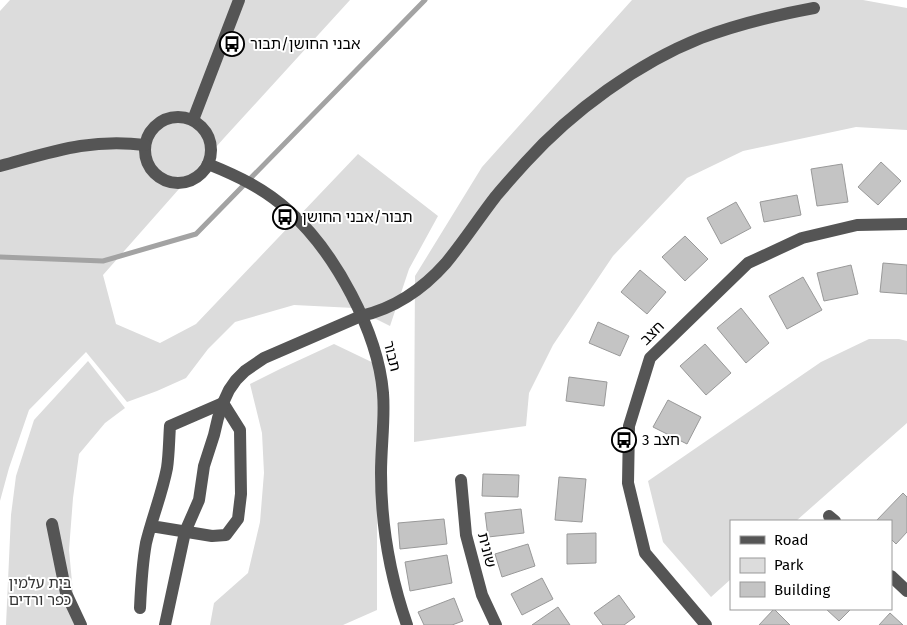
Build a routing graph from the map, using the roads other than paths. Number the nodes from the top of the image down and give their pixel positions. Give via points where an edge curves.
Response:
1 (239, 0) edge
2 (814, 8) dead end
3 (193, 120) junction
4 (145, 145) junction
5 (208, 164) junction
6 (0, 166) edge
7 (907, 224) edge
8 (361, 316) junction
9 (223, 403) junction
10 (461, 480) dead end
11 (52, 524) dead end
12 (151, 526) junction
13 (185, 532) junction
14 (892, 577) edge
15 (907, 592) edge
16 (140, 608) dead end
17 (80, 625) edge
18 (165, 625) edge
19 (407, 625) edge
20 (496, 625) edge
21 (706, 625) edge

1 - 3 street
2 - 8 street via 776,15 700,39 628,76 560,128 528,160 430,280 400,302
3 - 4 street via 177,116 162,120 151,130
3 - 5 street via 209,139 211,154
4 - 5 street via 149,165 168,181 189,181 202,173
4 - 6 street via 84,145
5 - 8 street, תבור via 256,186 301,222 331,261
7 - 21 street, חצב via 857,225 802,238 748,263 650,358 629,426 628,483 645,552
8 - 9 street via 254,364 236,380
8 - 19 street, תבור via 372,341 380,376 383,518 389,562
9 - 12 street via 170,426 167,467
9 - 13 street via 204,466 199,500
9 - 13 street via 240,430 238,518 226,535
10 - 20 street, שונית via 466,535 482,595
11 - 17 street via 66,593
12 - 13 street
12 - 16 street via 142,565
13 - 18 street
14 - 15 street

